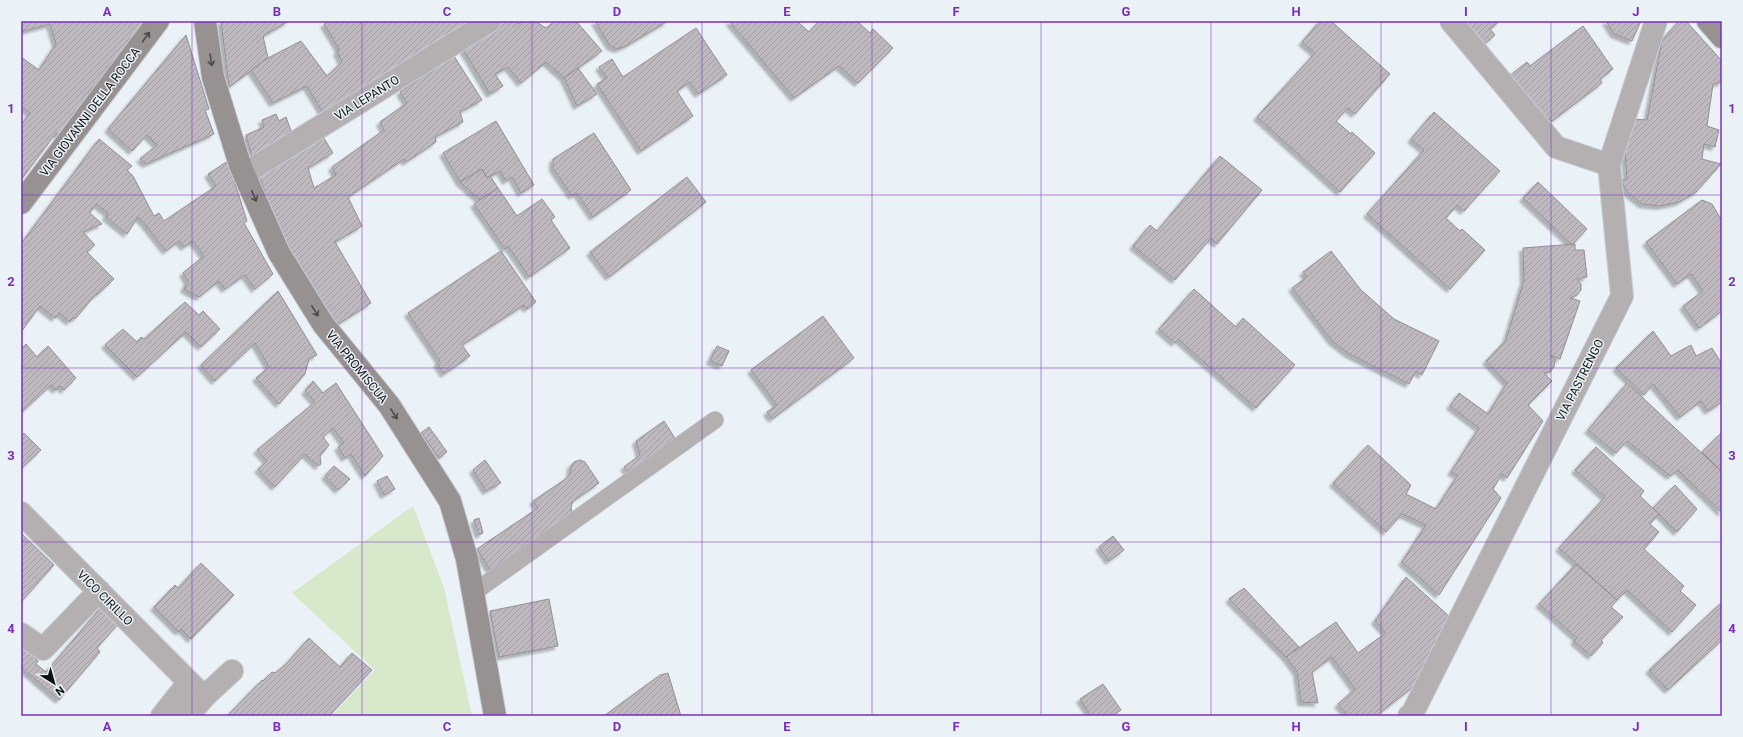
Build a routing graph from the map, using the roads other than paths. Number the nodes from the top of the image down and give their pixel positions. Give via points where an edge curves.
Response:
1 (158, 21) edge
2 (205, 21) edge
3 (490, 21) edge
4 (1451, 21) edge
5 (1656, 21) edge
6 (1708, 21) edge
7 (1722, 37) edge
8 (1609, 165) junction
9 (244, 174) junction
10 (21, 203) edge
11 (715, 420) dead end
12 (21, 513) edge
13 (99, 591) junction
14 (473, 592) junction
15 (21, 634) edge
16 (232, 671) dead end
17 (197, 690) junction
18 (162, 716) edge
19 (188, 716) edge
20 (495, 716) edge
21 (1409, 716) edge

10 -> 1 street, VIA GIOVANNI DELLA ROCCA
2 -> 9 street, VIA PROMISCUA via 214,78
3 - 9 street, VIA LEPANTO
4 - 8 street via 1556,147
5 - 8 street, VIA PASTRENGO
6 - 7 street
8 - 21 street, VIA PASTRENGO via 1622,296
9 -> 14 street, VIA PROMISCUA via 279,253 323,324 389,405 450,501 467,559
11 - 14 lane
12 - 13 street, VICO CIRILLO
13 - 15 street via 43,649
13 - 17 street, VICO CIRILLO
14 - 20 street, VIA PROMISCUA
16 - 17 street
17 - 18 street
17 - 19 street

